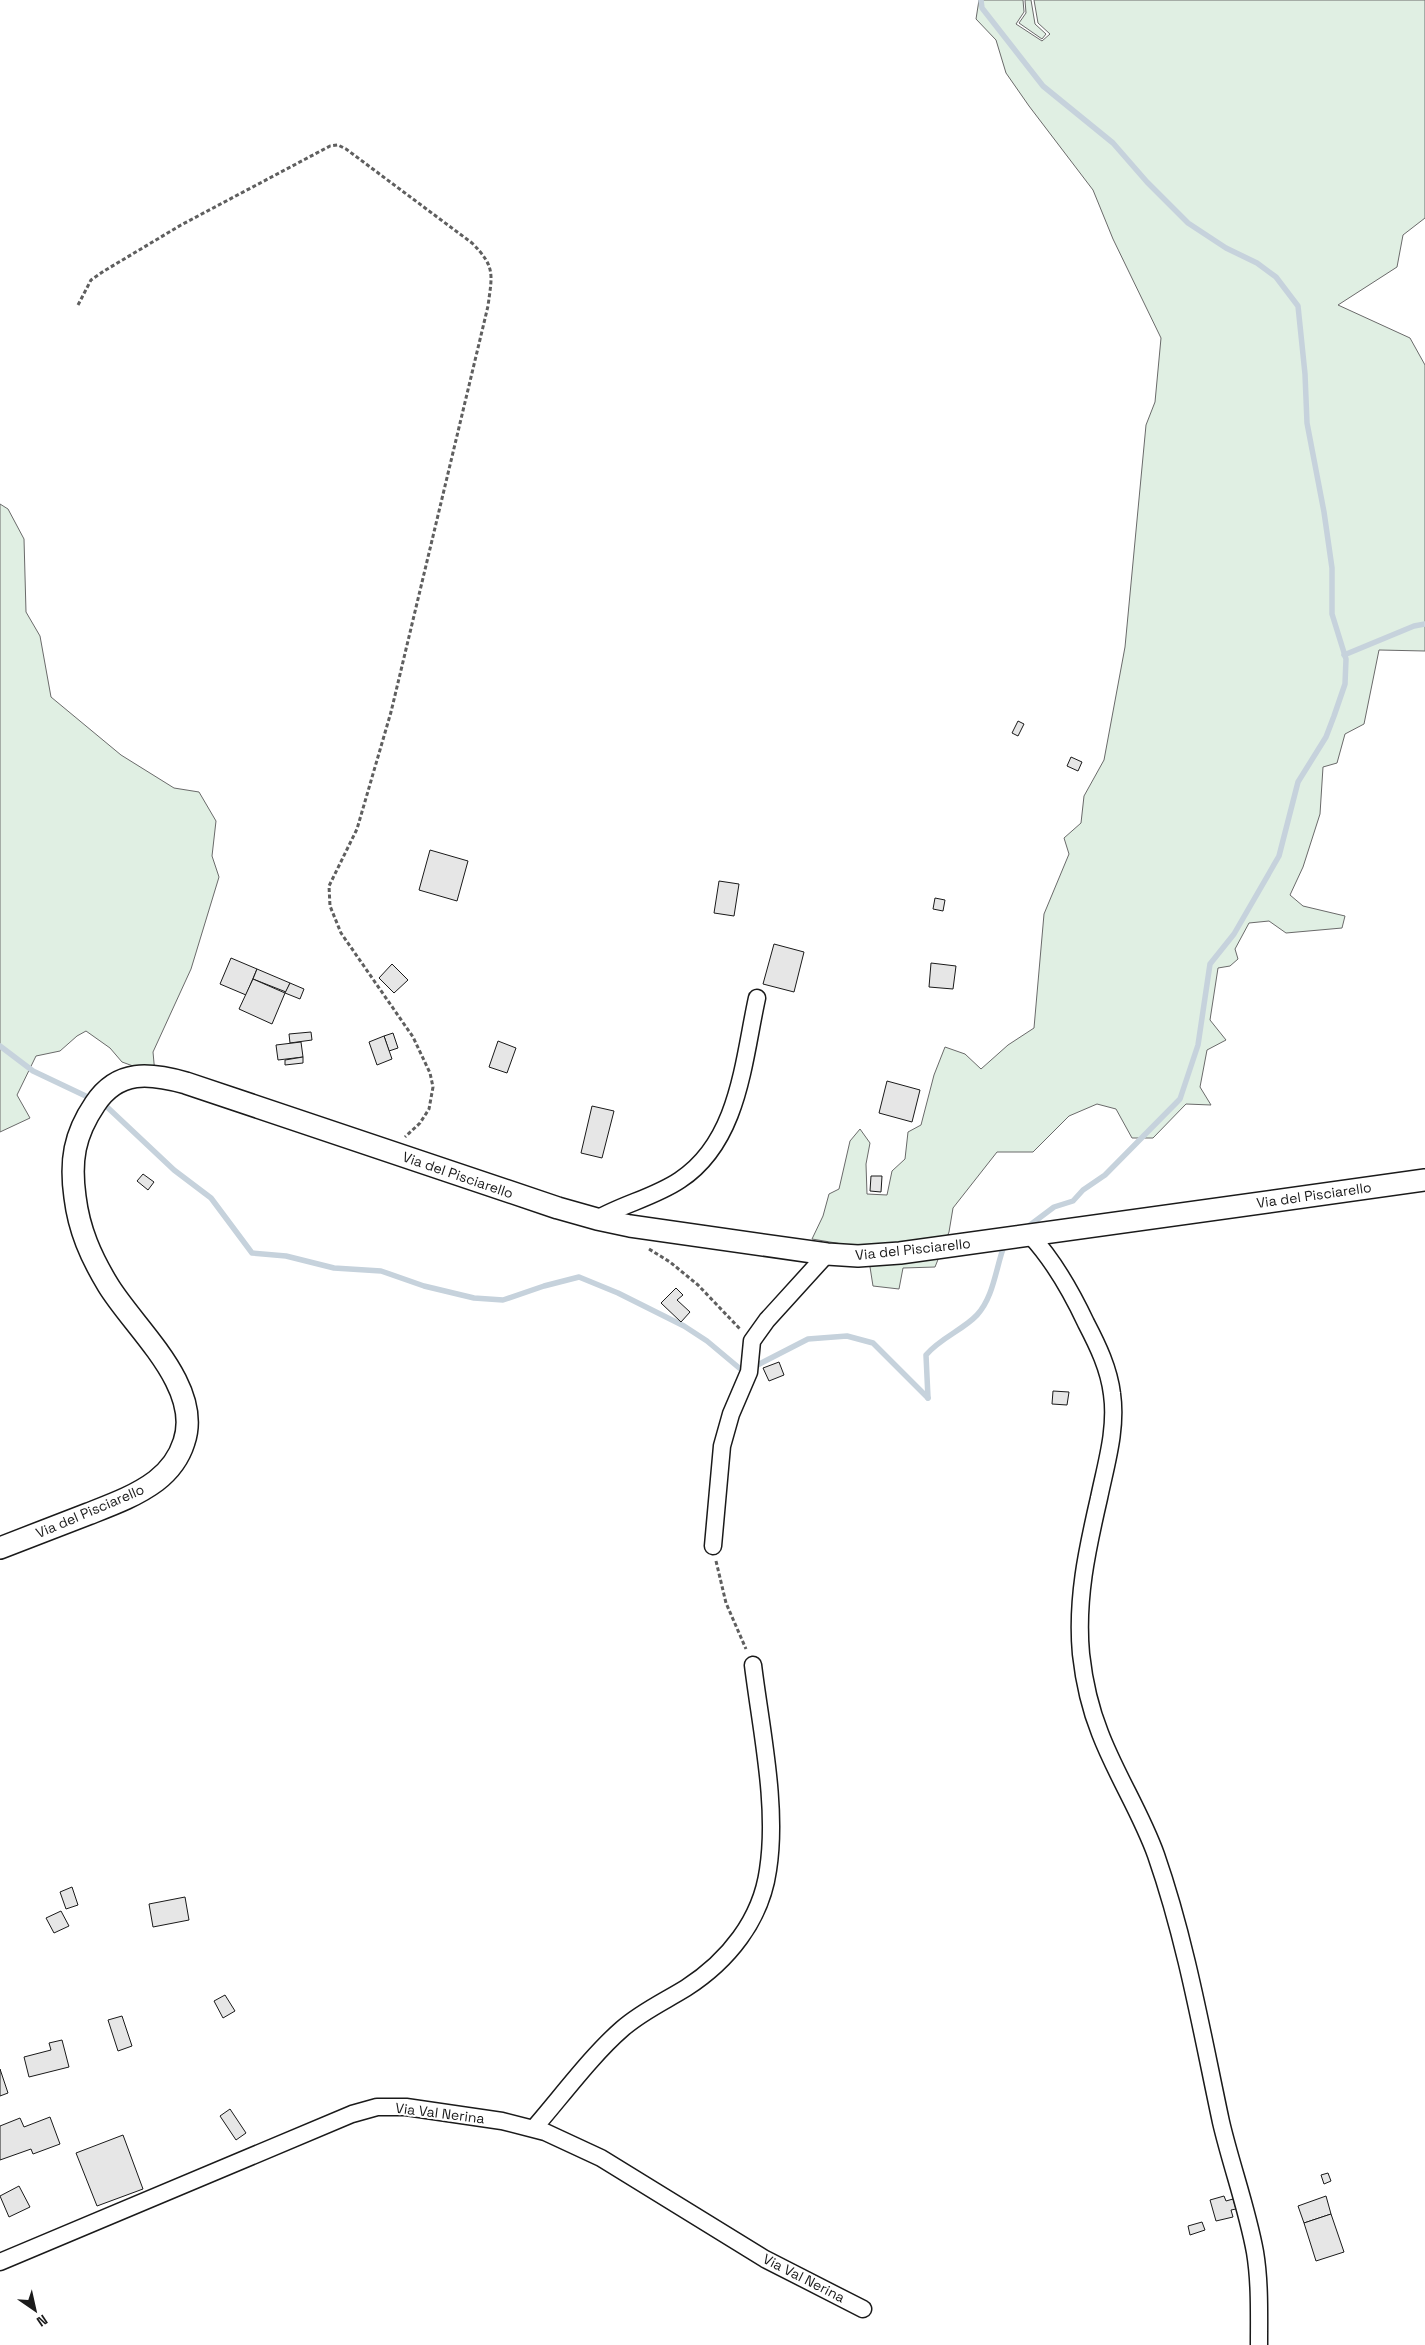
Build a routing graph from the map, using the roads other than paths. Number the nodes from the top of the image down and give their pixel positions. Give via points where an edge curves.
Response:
1 (757, 998) dead end
2 (1425, 1180) edge
3 (597, 1220) junction
4 (1030, 1235) junction
5 (827, 1254) junction
6 (713, 1546) road end
7 (0, 1548) edge
8 (753, 1666) road end
9 (534, 2128) junction
10 (0, 2262) edge
11 (863, 2309) dead end
12 (1260, 2345) edge

1 - 3 street via 734,1101 713,1149 674,1184
2 - 4 street, Via del Pisciarello
3 - 5 street, Via del Pisciarello
3 - 7 street, Via del Pisciarello via 230,1096 159,1076 131,1077 117,1084 94,1105 79,1134 72,1160 81,1228 109,1286 172,1374 186,1409 186,1434 171,1467 144,1489 119,1502
4 - 5 street, Via del Pisciarello via 889,1254
4 - 12 street via 1071,1293 1100,1351 1110,1382 1113,1407 1111,1438 1081,1590 1083,1669 1100,1733 1156,1857 1195,1995 1226,2143 1255,2253
5 - 6 street via 752,1341 749,1372 731,1414 722,1446
8 - 9 street via 771,1834 768,1870 754,1913 724,1958 621,2030
9 - 10 street, Via Val Nerina via 406,2107 384,2106 361,2111
9 - 11 street, Via Val Nerina via 601,2158 765,2259

